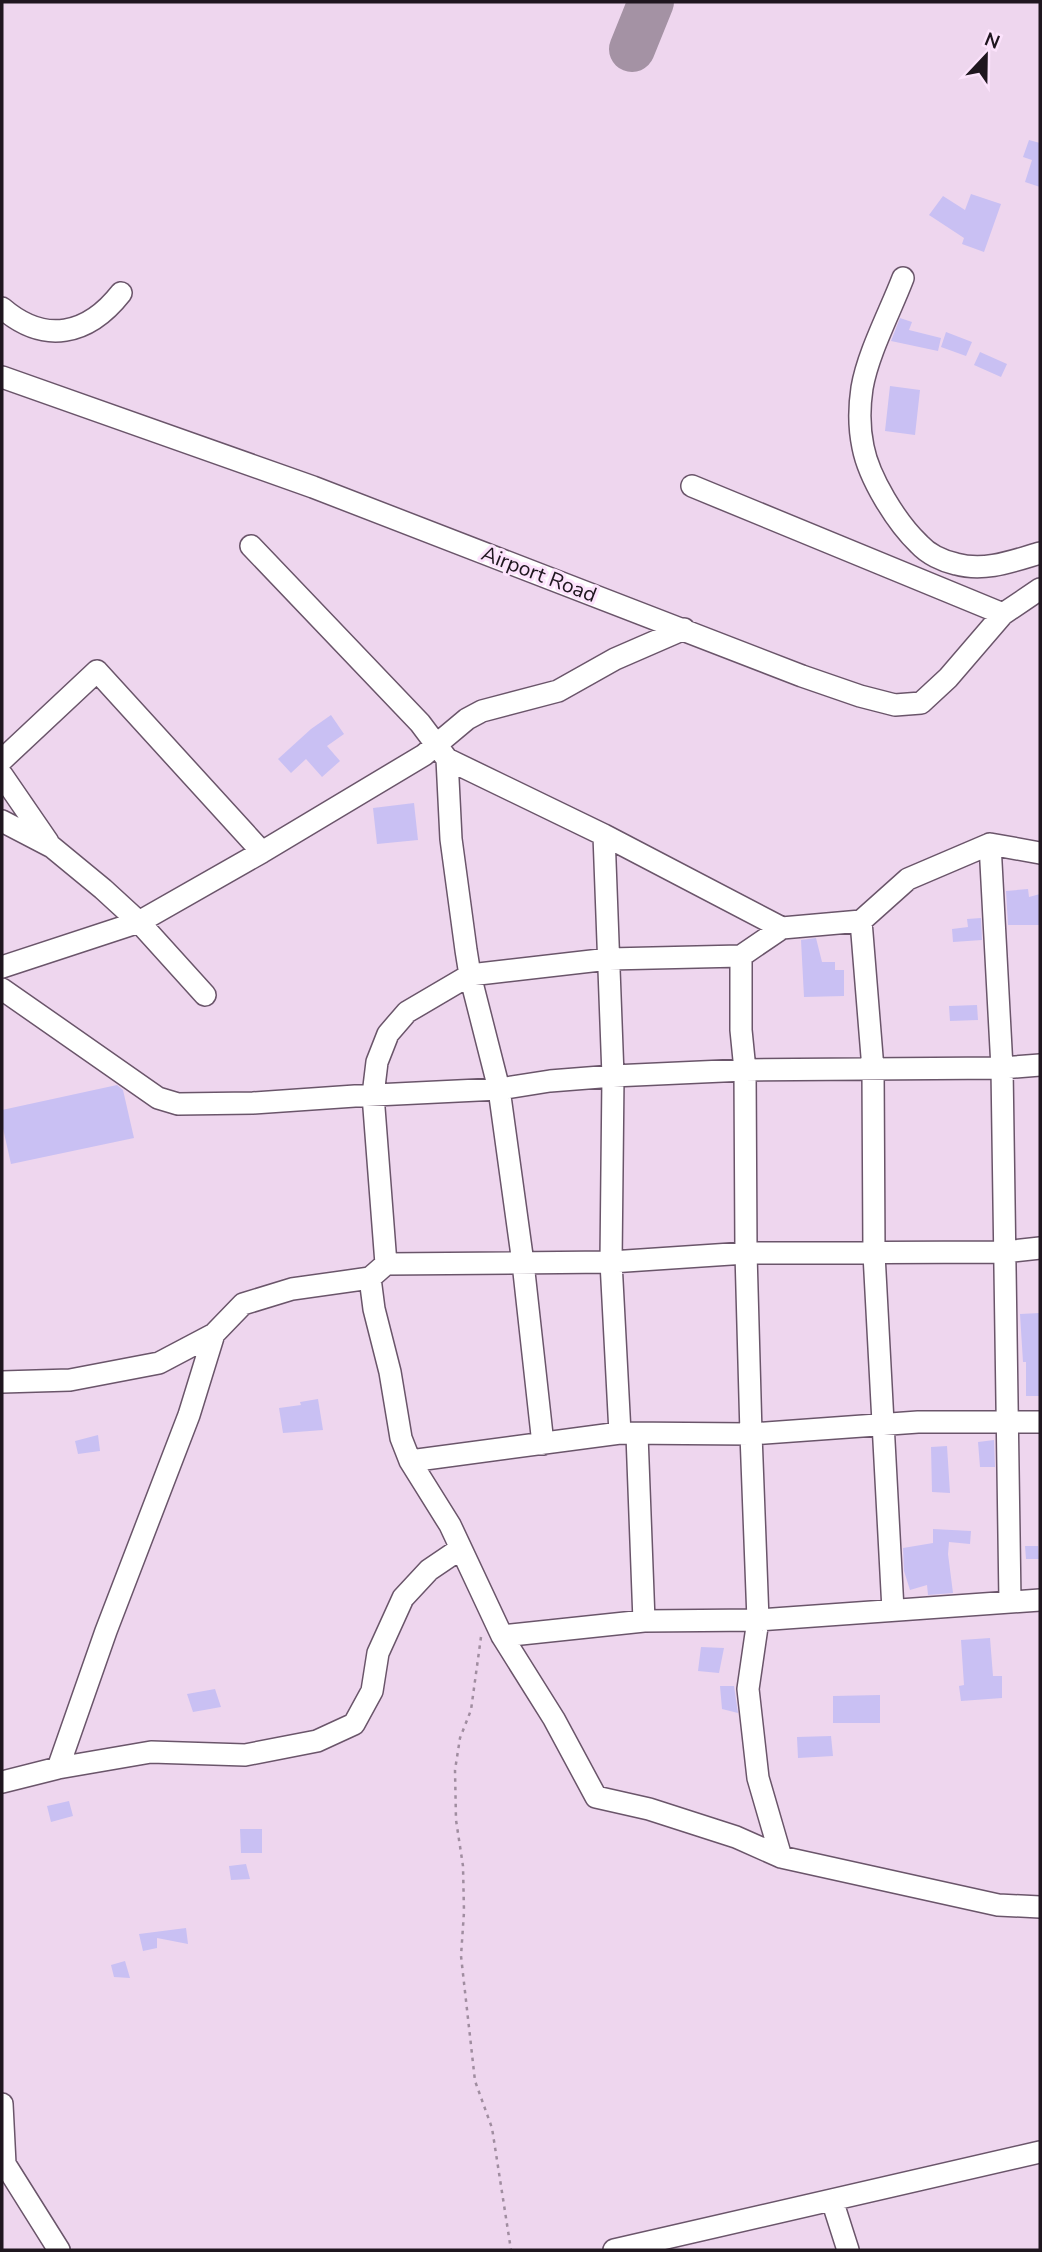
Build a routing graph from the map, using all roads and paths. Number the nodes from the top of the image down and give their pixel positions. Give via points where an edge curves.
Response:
1 (904, 278) dead end
2 (121, 293) dead end
3 (2, 308) edge
4 (2, 377) edge
5 (692, 486) dead end
6 (251, 546) dead end
7 (1040, 553) edge
8 (1040, 589) edge
9 (1003, 614) junction
10 (684, 629) junction
11 (442, 752) junction
12 (2, 760) edge
13 (2, 775) edge
14 (2, 821) edge
15 (604, 835) junction
16 (990, 844) junction
17 (52, 847) junction
18 (262, 852) junction
19 (1040, 853) edge
20 (139, 922) junction
21 (860, 922) junction
22 (782, 928) junction
23 (741, 956) junction
24 (609, 959) junction
25 (2, 967) edge
26 (470, 975) junction
27 (2, 989) edge
28 (205, 995) dead end
29 (1040, 1065) edge
30 (1002, 1068) junction
31 (873, 1069) junction
32 (745, 1070) junction
33 (613, 1076) junction
34 (499, 1089) junction
35 (373, 1095) junction
36 (1040, 1248) edge
37 (1004, 1252) junction
38 (746, 1253) junction
39 (874, 1254) junction
40 (611, 1262) junction
41 (523, 1263) junction
42 (378, 1271) junction
43 (214, 1334) junction
44 (2, 1382) edge
45 (1040, 1422) edge
46 (1006, 1423) junction
47 (884, 1426) junction
48 (629, 1434) junction
49 (751, 1434) junction
50 (543, 1444) junction
51 (410, 1461) junction
52 (460, 1549) junction
53 (1040, 1600) edge
54 (486, 1602) junction
55 (1010, 1602) junction
56 (893, 1610) junction
57 (644, 1620) junction
58 (758, 1620) junction
59 (502, 1636) junction
60 (58, 1768) junction
61 (2, 1782) edge
62 (781, 1857) junction
63 (1040, 1907) edge
64 (2, 2104) edge
65 (1040, 2152) edge
66 (832, 2200) junction
67 (622, 2249) edge
68 (59, 2250) edge
69 (511, 2250) edge
70 (848, 2250) edge

1 - 7 street via 862,386 859,417 873,478 920,545 937,557 977,567
2 - 3 street via 106,312 86,325 62,331 40,330
4 - 10 street, Airport Road via 313,486
5 - 9 street
6 - 11 street
8 - 9 street, Airport Road
9 - 10 street, Airport Road via 921,703 895,705 802,676
10 - 11 street via 615,659 558,691 482,711 467,719
11 - 15 street
11 - 18 street
11 - 26 street
12 - 18 street via 97,671
13 - 17 street
14 - 17 street
15 - 22 street
15 - 24 street
16 - 19 street
16 - 21 street via 908,879
16 - 30 street
17 - 20 street
18 - 20 street
20 - 25 street
20 - 28 street
21 - 22 street
21 - 31 street
22 - 23 street
23 - 24 street
23 - 32 street
24 - 26 street
24 - 33 street
26 - 34 street
26 - 35 street via 407,1012 388,1034 377,1062
27 - 35 street via 158,1098 178,1104
29 - 30 street
30 - 31 street
30 - 37 street
31 - 32 street
31 - 39 street
32 - 33 street
32 - 38 street
33 - 34 street
33 - 40 street
34 - 35 street
34 - 41 street
35 - 42 street
36 - 37 street
37 - 39 street
37 - 46 street
38 - 39 street
38 - 40 street
38 - 49 street
39 - 47 street
40 - 41 street
40 - 48 street
41 - 42 street
41 - 50 street
42 - 43 street via 243,1304
42 - 51 street via 374,1308
43 - 44 street via 159,1363 69,1380
43 - 60 street via 190,1415
45 - 46 street
46 - 47 street
46 - 55 street
47 - 49 street
47 - 56 street
48 - 49 street
48 - 50 street
48 - 57 street
49 - 58 street
50 - 51 street
51 - 52 street
52 - 54 street
52 - 60 street via 429,1570 404,1598 378,1653 372,1691 354,1724 317,1741 245,1755 151,1752
53 - 55 street
54 - 59 street
54 - 69 path via 471,1710 455,1770 463,1866 461,1956 475,2081 492,2127
55 - 56 street
56 - 58 street
57 - 58 street
57 - 59 street
58 - 62 street via 748,1689 758,1778
59 - 62 street via 554,1718 596,1797 736,1837
60 - 61 street
62 - 63 street via 998,1905
64 - 68 street via 5,2164
65 - 66 street
66 - 67 street
66 - 70 street

